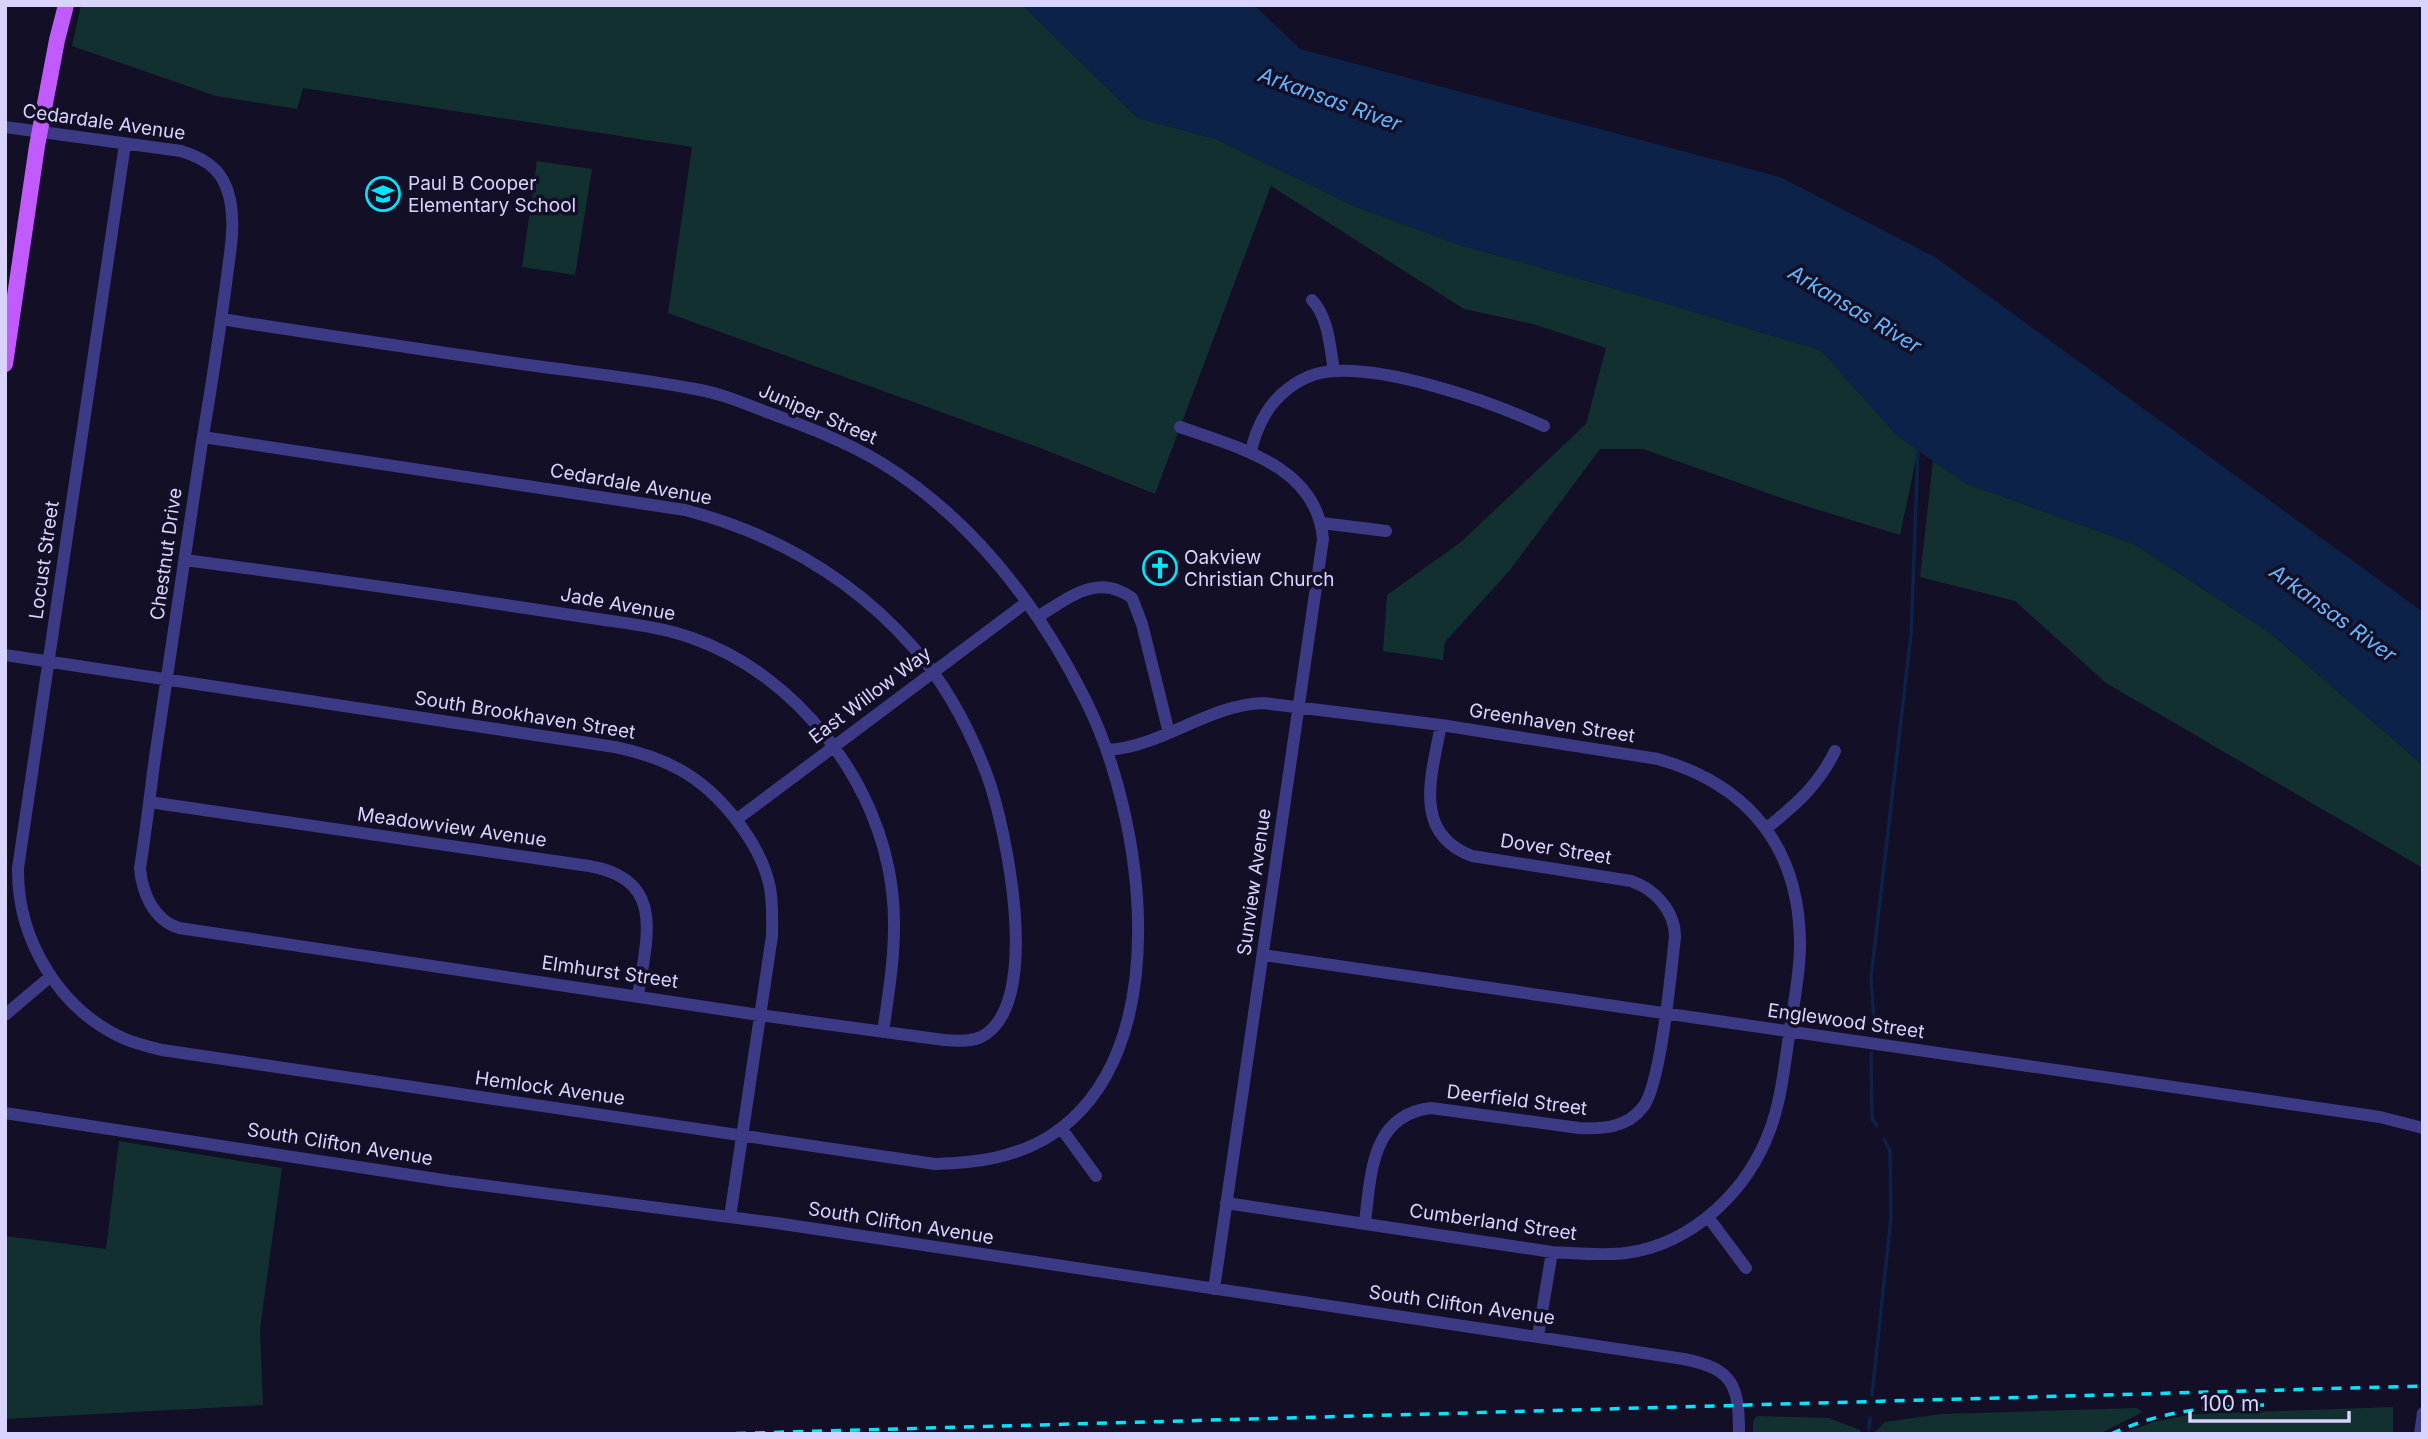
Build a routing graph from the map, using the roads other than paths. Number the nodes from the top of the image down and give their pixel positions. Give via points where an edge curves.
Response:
1 (66, 5) edge
2 (5, 127) edge
3 (40, 132) junction
4 (125, 144) junction
5 (225, 186) joint
6 (1312, 300) dead end
7 (221, 319) junction
8 (5, 363) edge
9 (1334, 371) junction
10 (1545, 426) dead end
11 (1180, 427) dead end
12 (203, 437) junction
13 (1251, 453) junction
14 (1321, 523) junction
15 (1386, 531) dead end
16 (185, 560) junction
17 (1027, 602) junction
18 (1037, 617) junction
19 (5, 655) edge
20 (48, 662) junction
21 (933, 673) junction
22 (166, 681) junction
23 (1300, 706) junction
24 (1441, 725) junction
25 (1169, 733) junction
26 (834, 747) junction
27 (1107, 750) junction
28 (1835, 751) dead end
29 (149, 802) junction
30 (736, 820) junction
31 (1768, 828) junction
32 (166, 921) joint
33 (1263, 955) junction
34 (51, 976) junction
35 (1013, 977) joint
36 (638, 995) junction
37 (760, 1014) junction
38 (1664, 1014) junction
39 (5, 1015) edge
40 (883, 1032) junction
41 (1790, 1032) junction
42 (5, 1113) edge
43 (1061, 1128) junction
44 (2423, 1129) edge
45 (741, 1136) junction
46 (1096, 1176) dead end
47 (1226, 1203) junction
48 (730, 1217) junction
49 (1708, 1217) junction
50 (1365, 1222) junction
51 (1552, 1252) junction
52 (1746, 1268) dead end
53 (1214, 1289) junction
54 (1538, 1336) junction
55 (2423, 1413) edge
56 (1740, 1434) edge
57 (2420, 1434) edge

1 - 3 main road
2 - 3 street, Cedardale Avenue
3 - 4 street, Cedardale Avenue
3 - 8 main road
4 - 5 street, Cedardale Avenue via 197,156 211,164
4 - 20 street, Locust Street
5 - 7 street, Chestnut Drive via 232,221
6 - 9 street via 1324,320
7 - 12 street, Chestnut Drive
7 - 17 street, Juniper Street via 695,388 747,404 817,430 909,481 990,552
9 - 10 street via 1372,372 1467,396
9 - 13 street via 1305,378 1279,396 1262,420
11 - 13 street
12 - 16 street, Chestnut Drive
12 - 21 street, Cedardale Avenue via 652,504 717,519 790,550 844,584 893,626
13 - 14 street, Sunview Avenue via 1300,486 1312,500
14 - 15 street
14 - 23 street, Sunview Avenue via 1323,539
16 - 22 street, Chestnut Drive
16 - 26 street, Jade Avenue via 675,633 726,652 769,680
17 - 18 street, Juniper Street
17 - 21 street, East Willow Way
18 - 25 street via 1086,587 1115,590 1132,598
18 - 27 street, Juniper Street via 1087,703
19 - 20 street, South Brookhaven Street
20 - 22 street, South Brookhaven Street
20 - 34 street, Locust Street via 18,878 27,929
21 - 26 street, East Willow Way
21 - 35 street, Cedardale Avenue via 975,747 1002,823 1013,893
22 - 29 street, Chestnut Drive
22 - 30 street, South Brookhaven Street via 631,750 690,775 712,791
23 - 24 street, Greenhaven Street
23 - 25 street, Greenhaven Street via 1237,705
23 - 33 street, Sunview Avenue
24 - 31 street, Greenhaven Street via 1679,765 1731,793
24 - 38 street, Dover Street via 1430,799 1435,827 1461,852 1472,856 1631,881 1648,889 1666,908 1675,928
25 - 27 street, Greenhaven Street
26 - 30 street, East Willow Way
26 - 40 street, Jade Avenue via 869,806 890,876 895,946
27 - 43 street, Juniper Street via 1121,797 1133,869 1137,942 1133,997 1119,1050 1104,1079
28 - 31 street via 1807,794
29 - 32 street, Chestnut Drive via 141,883 153,909
29 - 36 street, Meadowview Avenue via 620,874 636,889 646,911 647,939
30 - 37 street, South Brookhaven Street via 762,862 770,891 772,936
31 - 41 street, Greenhaven Street via 1787,869 1799,920 1800,965
32 - 36 street, Elmhurst Street via 180,928
33 - 38 street, Englewood Street
33 - 47 street, Sunview Avenue
34 - 39 street
34 - 45 street, Hemlock Avenue via 101,1025 125,1039 162,1050
35 - 40 street, Elmhurst Street via 1005,1009 980,1037 964,1041
36 - 37 street, Elmhurst Street
37 - 40 street, Elmhurst Street
37 - 45 street, South Brookhaven Street
38 - 41 street, Englewood Street
38 - 50 street, Deerfield Street via 1654,1086 1632,1118 1591,1129 1431,1108 1410,1112 1381,1138
41 - 44 street, Englewood Street via 2380,1117
41 - 49 street, Cumberland Street via 1765,1143 1733,1193
42 - 48 street, South Clifton Avenue via 450,1181
43 - 45 street, Hemlock Avenue via 1009,1155 935,1164
43 - 46 street
45 - 48 street, South Brookhaven Street
47 - 50 street, Cumberland Street
47 - 53 street, Sunview Avenue
48 - 53 street, South Clifton Avenue
49 - 51 street, Cumberland Street via 1673,1238 1634,1251
49 - 52 street
50 - 51 street, Cumberland Street
51 - 54 street
53 - 54 street, South Clifton Avenue
54 - 56 street, South Clifton Avenue via 1714,1368 1735,1389
55 - 57 street

